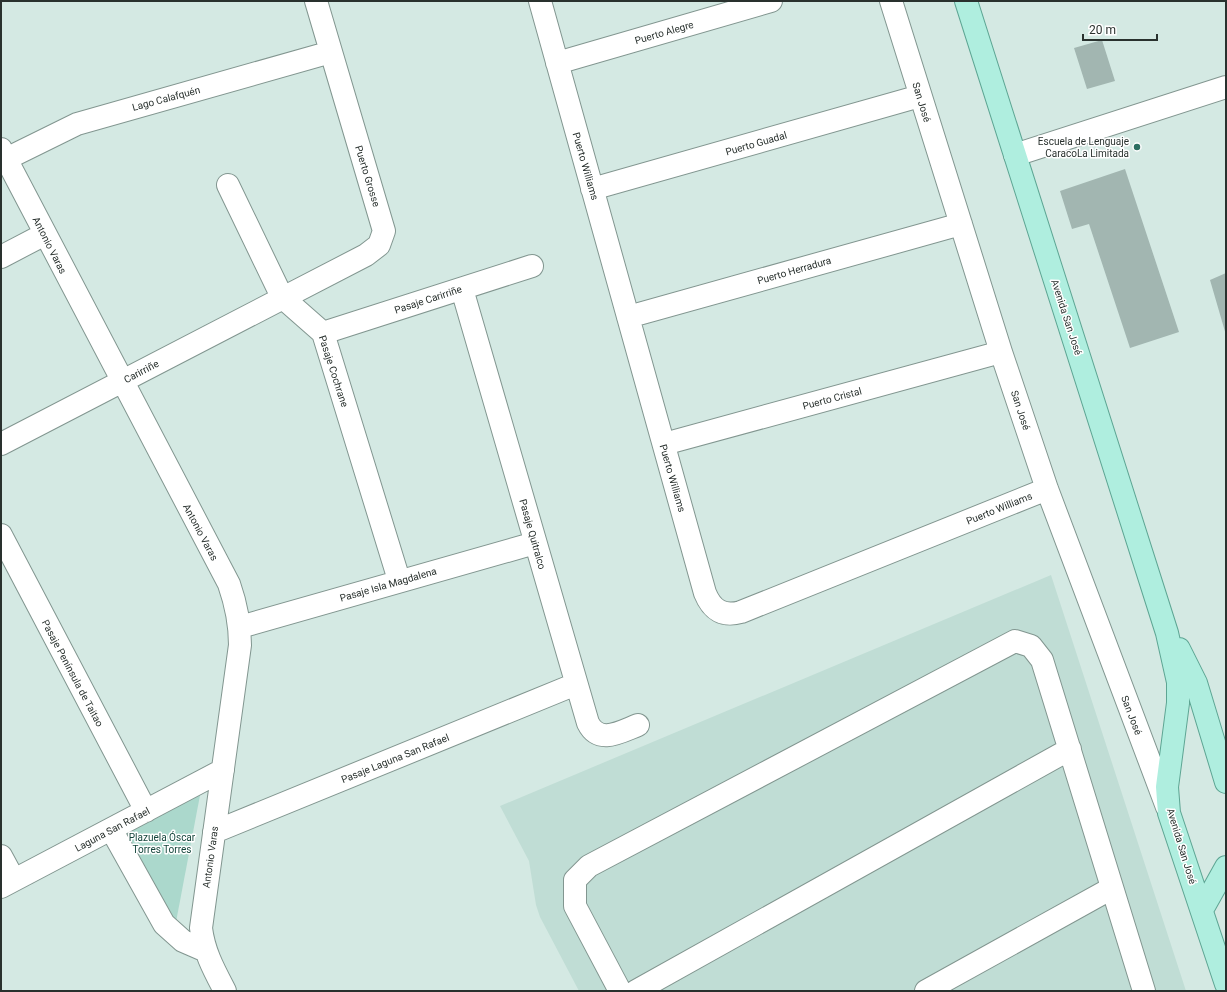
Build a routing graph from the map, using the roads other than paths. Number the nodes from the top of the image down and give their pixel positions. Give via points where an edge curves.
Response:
1 (316, 1) edge
2 (540, 1) edge
3 (772, 1) edge
4 (891, 1) edge
5 (966, 1) edge
6 (331, 52) junction
7 (557, 63) junction
8 (1226, 87) edge
9 (920, 96) junction
10 (4, 154) edge
11 (1015, 155) junction
12 (228, 185) dead end
13 (592, 189) junction
14 (961, 224) junction
15 (45, 234) junction
16 (1, 257) edge
17 (532, 266) dead end
18 (462, 289) junction
19 (282, 297) junction
20 (628, 317) junction
21 (323, 333) junction
22 (1001, 352) junction
23 (121, 381) junction
24 (1, 444) edge
25 (664, 444) junction
26 (1047, 489) junction
27 (1, 534) edge
28 (536, 543) junction
29 (399, 580) junction
30 (240, 627) junction
31 (1168, 633) junction
32 (576, 684) junction
33 (638, 725) dead end
34 (1070, 749) junction
35 (223, 770) junction
36 (1226, 782) edge
37 (146, 811) junction
38 (1169, 813) junction
39 (111, 829) junction
40 (214, 832) junction
41 (1, 856) edge
42 (1226, 867) edge
43 (7, 883) edge
44 (1112, 888) junction
45 (1202, 910) junction
46 (206, 951) junction
47 (1226, 984) edge
48 (225, 991) edge
49 (620, 991) edge
50 (636, 991) edge
51 (926, 991) edge
52 (1144, 991) edge

1 - 6 street, Puerto Grosse
2 - 7 street, Puerto Williams
3 - 7 street, Puerto Alegre
4 - 9 street, San José
5 - 11 main road, Avenida San José
6 - 10 street, Lago Calafquén via 77,124
6 - 19 street, Puerto Grosse via 384,230 379,246 366,255
7 - 13 street, Puerto Williams
8 - 11 street
9 - 13 street, Puerto Guadal
9 - 14 street, San José
10 - 15 street, Antonio Varas
11 - 31 main road, Avenida San José
12 - 19 street, Pasaje Cochrane
13 - 20 street, Puerto Williams
14 - 20 street, Puerto Herradura
14 - 22 street, San José
15 - 16 street
15 - 23 street, Antonio Varas
17 - 18 street, Pasaje Carirriñe
18 - 21 street, Pasaje Carirriñe
18 - 28 street, Pasaje Quitralco
19 - 21 street, Pasaje Cochrane
19 - 23 street, Carirriñe
20 - 25 street, Puerto Williams
21 - 29 street, Pasaje Cochrane
22 - 25 street, Puerto Cristal
22 - 26 street, San José
23 - 24 street, Carirriñe
23 - 30 street, Antonio Varas via 229,584
25 - 26 street, Puerto Williams via 705,593 712,606 726,614 741,612
26 - 38 street, San José
27 - 37 street, Pasaje Península de Taitao
28 - 29 street, Pasaje Isla Magdalena
28 - 32 street, Pasaje Quitralco
29 - 30 street, Pasaje Isla Magdalena
30 - 35 street, Antonio Varas via 240,651
31 - 36 main road, Avenida San José via 1184,655 1196,683
31 - 38 main road, Avenida San José via 1178,682 1178,703 1167,787
32 - 33 street, Pasaje Quitralco via 588,723 596,734 611,735
32 - 40 street, Pasaje Laguna San Rafael
34 - 44 street
34 - 49 street via 1042,660 1031,646 1016,641 589,866 575,880 575,906
34 - 50 street
35 - 37 street, Laguna San Rafael
35 - 40 street, Antonio Varas
37 - 39 street, Laguna San Rafael
38 - 45 main road, Avenida San José
39 - 43 street, Laguna San Rafael
39 - 46 street via 164,924 183,941
40 - 46 street, Antonio Varas via 201,928
41 - 43 street
42 - 45 main road
44 - 51 street
44 - 52 street
45 - 47 main road, Avenida San José
46 - 48 street, Antonio Varas

